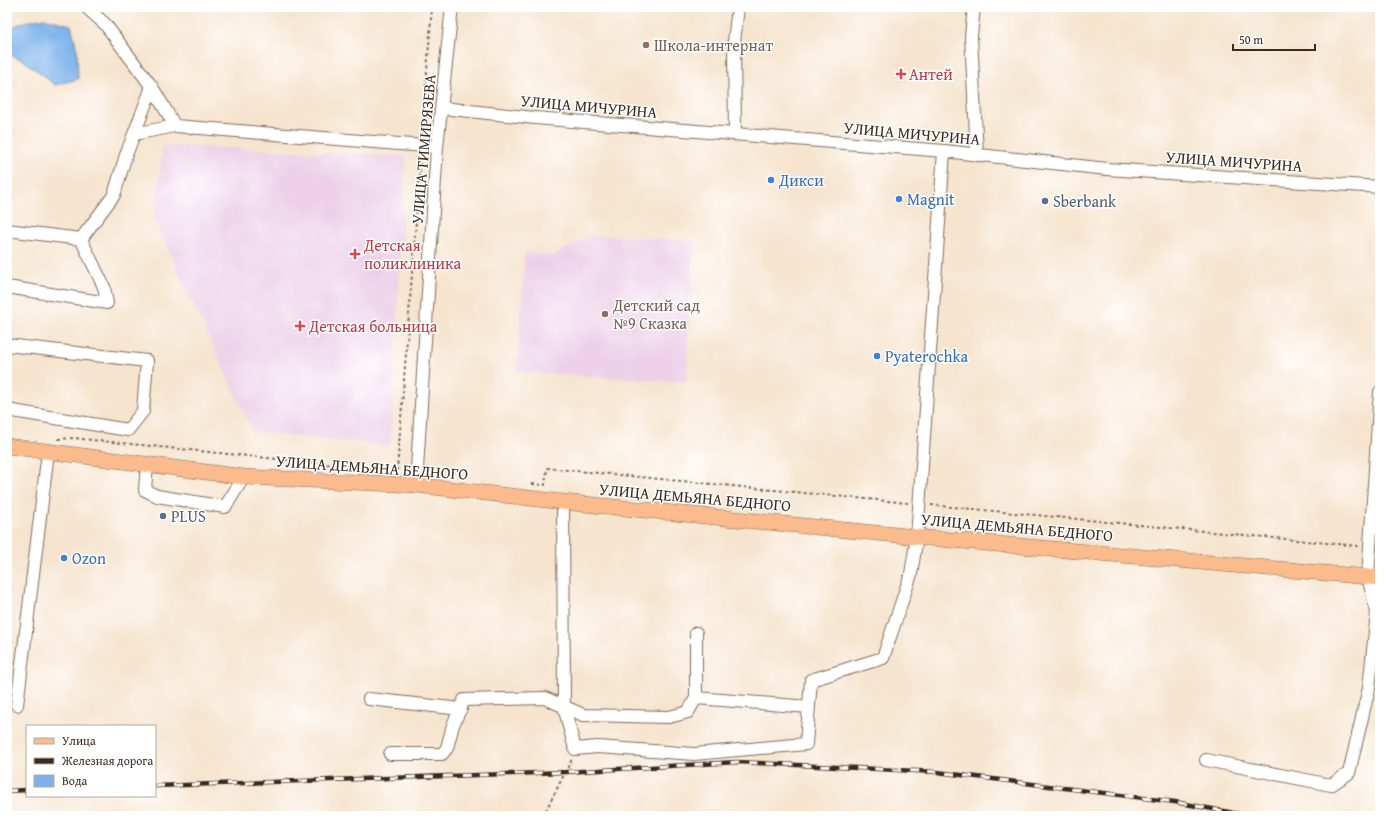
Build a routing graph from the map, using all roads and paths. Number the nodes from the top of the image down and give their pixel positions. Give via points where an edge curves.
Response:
1 (86, 7) edge
2 (432, 7) edge
3 (452, 7) edge
4 (738, 7) edge
5 (974, 7) edge
6 (152, 87) junction
7 (442, 108) junction
8 (175, 126) junction
9 (134, 134) junction
10 (735, 134) junction
11 (422, 146) junction
12 (437, 147) junction
13 (944, 151) junction
14 (977, 155) junction
15 (1380, 187) edge
16 (7, 230) edge
17 (81, 240) junction
18 (7, 287) edge
19 (7, 345) edge
20 (1380, 392) edge
21 (7, 410) edge
22 (58, 439) dead end
23 (7, 446) edge
24 (48, 452) junction
25 (147, 464) junction
26 (381, 470) dead end
27 (244, 476) junction
28 (417, 479) junction
29 (530, 484) dead end
30 (563, 502) junction
31 (919, 504) junction
32 (917, 537) junction
33 (1369, 548) junction
34 (1374, 578) edge
35 (696, 633) dead end
36 (696, 698) junction
37 (369, 699) dead end
38 (17, 705) dead end
39 (564, 707) junction
40 (808, 707) junction
41 (461, 709) junction
42 (575, 749) junction
43 (390, 754) dead end
44 (1206, 760) dead end
45 (543, 816) edge

1 - 6 street via 105,24
2 - 11 path
3 - 7 street, УЛИЦА ТИМИРЯЗЕВА
4 - 10 street via 734,42
5 - 14 street via 971,36
6 - 8 street
6 - 9 street
7 - 10 street, УЛИЦА МИЧУРИНА
7 - 12 street, УЛИЦА ТИМИРЯЗЕВА
8 - 9 street
8 - 11 street
9 - 17 street via 114,194
10 - 13 street, УЛИЦА МИЧУРИНА
11 - 12 street
11 - 28 path via 397,471
12 - 28 street, УЛИЦА ТИМИРЯЗЕВА
13 - 14 street, УЛИЦА МИЧУРИНА
13 - 31 street
14 - 15 street, УЛИЦА МИЧУРИНА via 1107,169
16 - 17 street
17 - 18 street via 104,288 107,303
19 - 21 street via 147,361 142,410 128,430
20 - 33 street
22 - 26 path via 73,438
23 - 24 main road, УЛИЦА ДЕМЬЯНА БЕДНОГО
24 - 25 main road, УЛИЦА ДЕМЬЯНА БЕДНОГО
24 - 38 street
25 - 27 main road, УЛИЦА ДЕМЬЯНА БЕДНОГО
25 - 27 street via 145,490 157,496 225,507
27 - 28 main road, УЛИЦА ДЕМЬЯНА БЕДНОГО
28 - 30 main road, УЛИЦА ДЕМЬЯНА БЕДНОГО
29 - 31 path via 545,486 547,468
30 - 32 main road, УЛИЦА ДЕМЬЯНА БЕДНОГО
30 - 39 street
31 - 32 street
31 - 33 path
32 - 34 main road, УЛИЦА ДЕМЬЯНА БЕДНОГО
32 - 40 street via 911,574 883,658 811,680
33 - 34 street
34 - 44 street via 1377,612 1369,688 1349,773 1331,785
35 - 36 street
36 - 39 street via 688,712 669,716 583,715
36 - 40 street
37 - 41 street
39 - 41 street via 545,698 464,700
39 - 42 street
40 - 42 street via 806,744 694,754 598,747
41 - 43 street via 447,748 442,754
42 - 45 path

